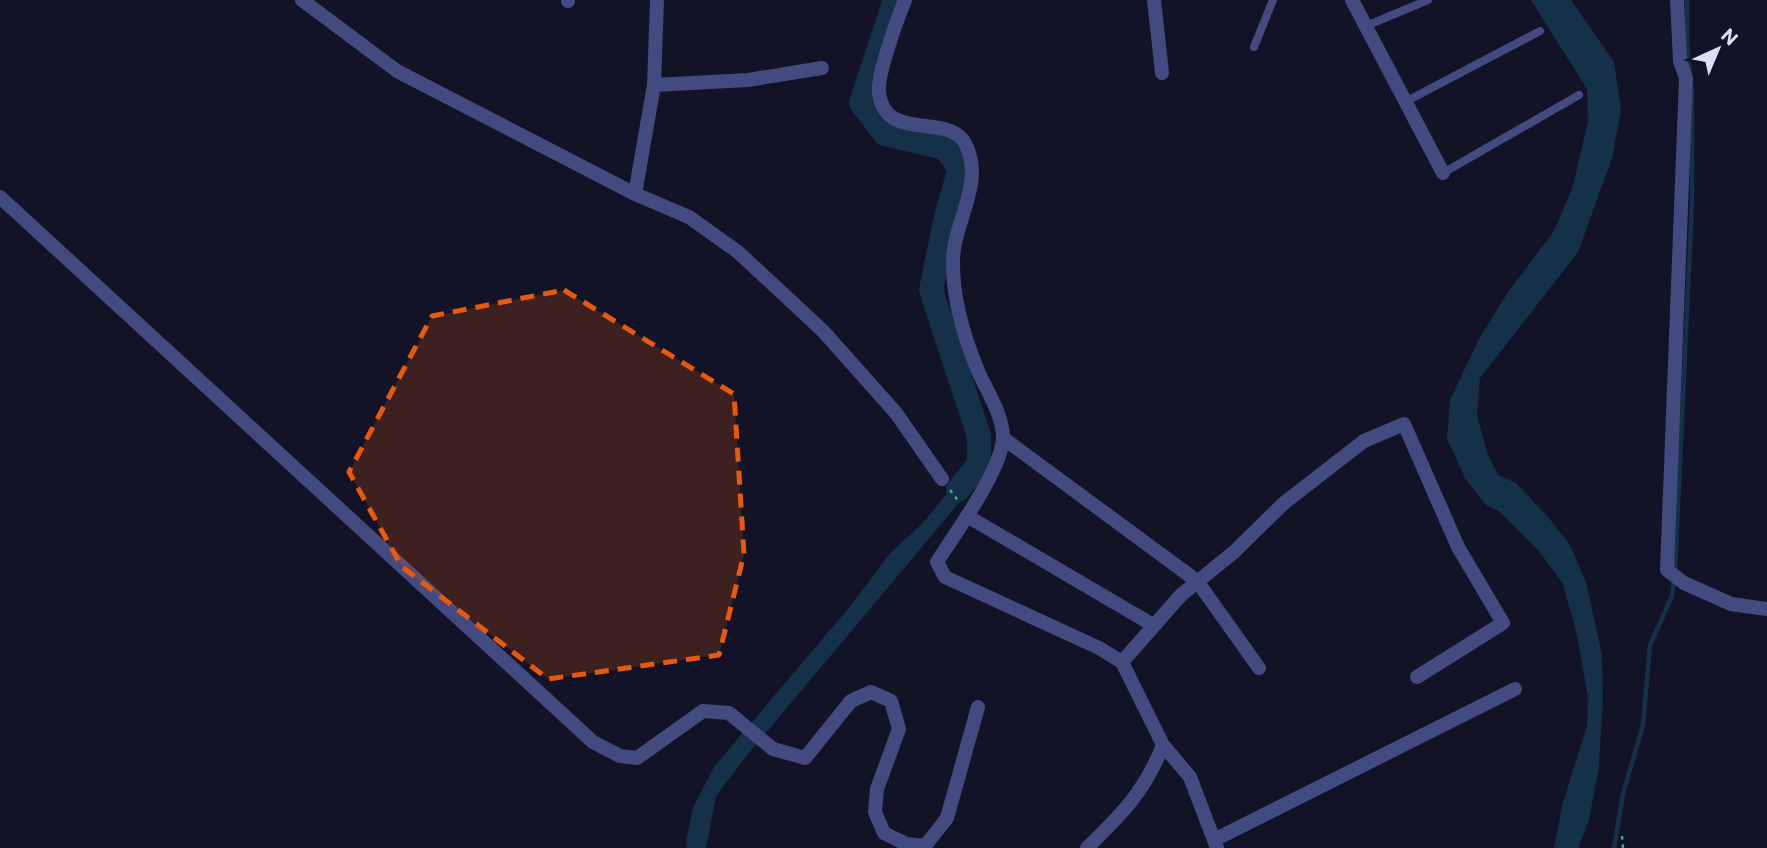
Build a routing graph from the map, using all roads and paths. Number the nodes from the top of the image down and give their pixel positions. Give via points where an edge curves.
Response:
1 (302, 0) edge
2 (657, 0) edge
3 (905, 0) edge
4 (1154, 0) edge
5 (1272, 0) edge
6 (1352, 0) edge
7 (1428, 0) edge
8 (1676, 0) edge
9 (1366, 26) junction
10 (1539, 31) dead end
11 (1254, 47) dead end
12 (822, 68) dead end
13 (1162, 74) dead end
14 (654, 85) junction
15 (1579, 95) dead end
16 (1405, 102) junction
17 (1443, 173) joint
18 (635, 194) junction
19 (0, 197) edge
20 (1003, 438) junction
21 (945, 483) joint
22 (964, 511) junction
23 (1197, 581) junction
24 (1767, 608) edge
25 (1153, 625) junction
26 (1122, 662) junction
27 (1259, 668) dead end
28 (1417, 677) dead end
29 (1515, 689) dead end
30 (978, 707) dead end
31 (1163, 745) junction
32 (1622, 836) dead end
33 (1216, 844) edge
34 (1087, 848) edge
35 (1623, 848) edge

1 - 18 street via 397,71
2 - 14 street
3 - 20 street via 878,90 892,117 906,124 943,128 966,143 973,178 952,261 956,301
4 - 13 street
5 - 11 lane
6 - 9 street
7 - 9 lane
8 - 24 street via 1680,61 1686,78 1667,570 1684,583 1731,604
9 - 16 street
10 - 16 lane
12 - 14 street via 748,80
14 - 18 street
15 - 17 lane
16 - 17 street
18 - 21 street via 689,217 738,252 823,331 897,413
19 - 30 street via 593,742 620,756 638,758 703,711 729,713 773,749 805,758 851,701 871,692 891,701 899,729 877,789 875,811 884,833 906,844 925,846 947,818
20 - 22 street via 991,476
20 - 23 street
21 - 22 path
22 - 25 street
22 - 26 street via 937,562 945,577
23 - 25 street
23 - 27 street
23 - 28 street via 1339,459 1364,441 1404,424 1458,547 1503,623
25 - 26 street
26 - 31 street
29 - 33 street
31 - 33 street via 1190,777
31 - 34 street via 1152,773 1128,808
32 - 35 path

